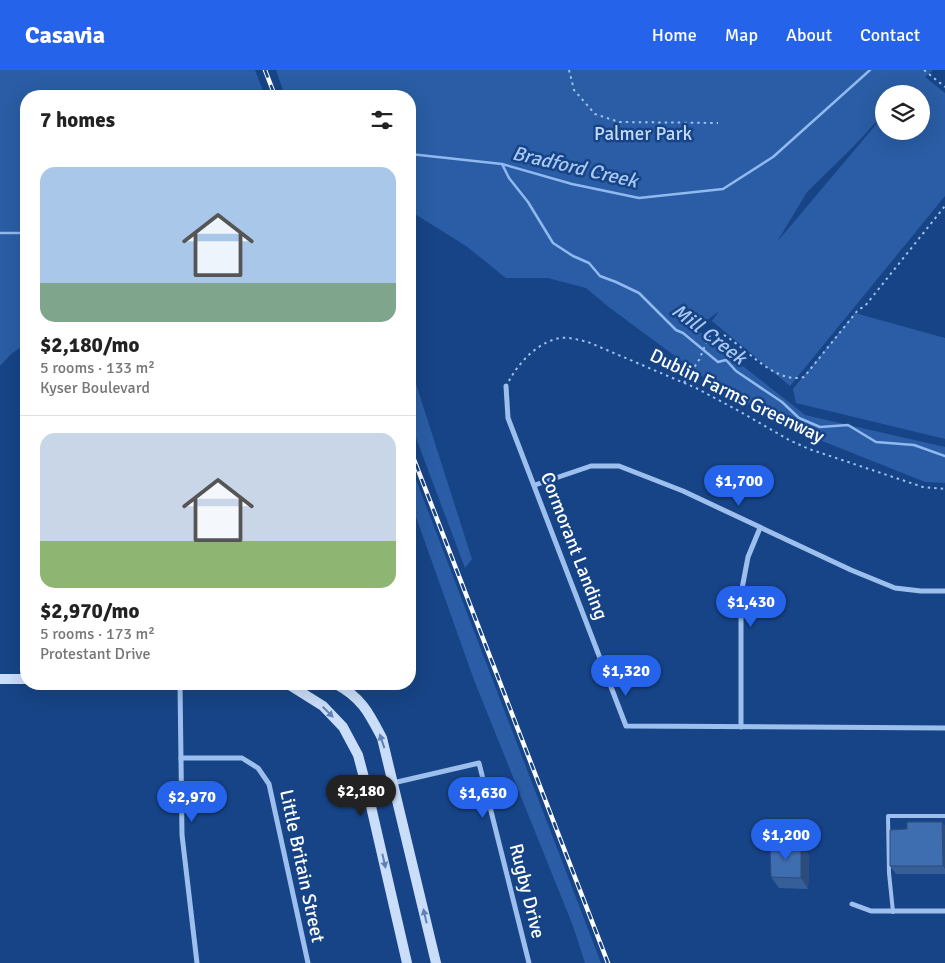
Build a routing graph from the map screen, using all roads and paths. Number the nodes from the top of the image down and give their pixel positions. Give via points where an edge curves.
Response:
1 (569, 70) edge
2 (924, 70) edge
3 (945, 87) edge
4 (718, 123) dead end
5 (945, 206) edge
6 (684, 383) junction
7 (506, 386) joint
8 (535, 485) junction
9 (945, 489) edge
10 (760, 528) junction
11 (945, 591) edge
12 (0, 679) edge
13 (20, 679) edge
14 (180, 690) edge
15 (298, 690) edge
16 (348, 690) edge
17 (741, 727) junction
18 (945, 728) edge
19 (180, 758) junction
20 (393, 784) junction
21 (367, 788) junction
22 (945, 816) edge
23 (852, 904) dead end
24 (945, 911) edge
25 (893, 912) junction
26 (197, 963) edge
27 (308, 963) edge
28 (406, 963) edge
29 (436, 963) edge
30 (529, 963) edge

1 - 4 path via 574,90 595,114 618,122
2 - 3 path
5 - 6 path via 804,377 794,378 771,371 717,331 712,332
6 - 7 path, Dublin Farms Greenway via 588,342 560,338 526,358
6 - 9 path, Dublin Farms Greenway via 810,449 924,487
7 - 8 street, Cormorant Landing via 508,418
8 - 10 street via 591,466 619,466 683,491
8 - 17 street, Cormorant Landing via 626,726
10 - 11 street via 895,588
10 - 17 street via 748,557 742,594
12 - 13 street
14 - 19 street
15 -> 21 street via 323,706 343,727 358,755
20 -> 16 street via 382,738 368,711
17 - 18 street, Cormorant Landing
19 - 26 street via 182,835
19 - 27 street, Little Britain Street via 242,758 258,768 269,784
20 - 21 street, Rugby Drive
29 -> 20 street
20 - 30 street, Rugby Drive via 479,763
21 -> 28 street
22 - 25 lane via 888,816
23 - 25 street via 871,911
24 - 25 street

